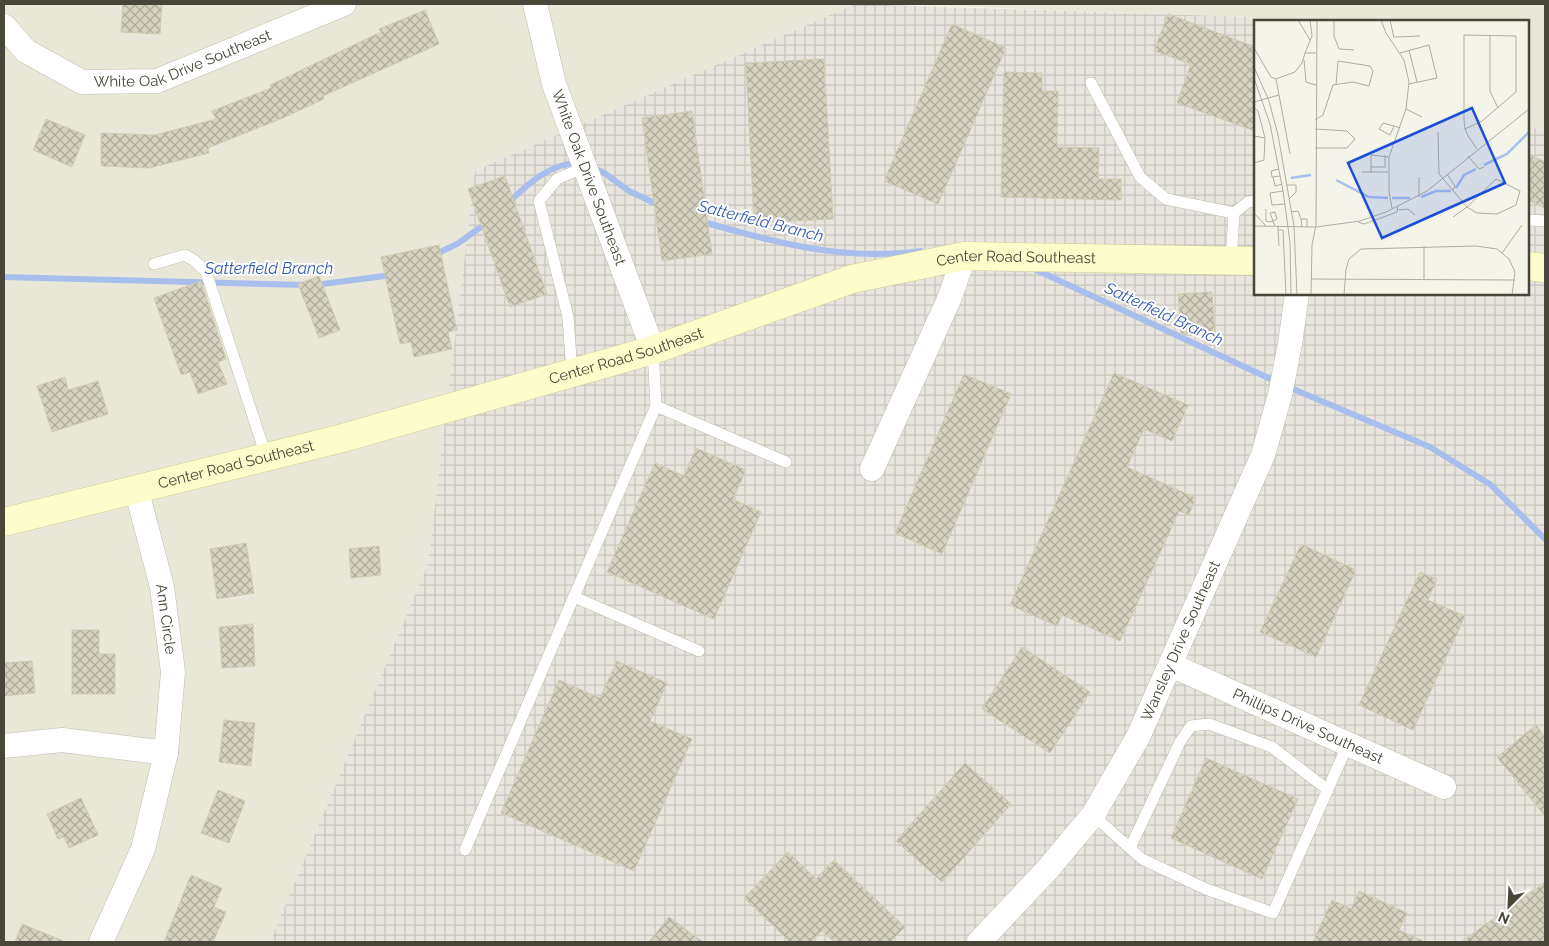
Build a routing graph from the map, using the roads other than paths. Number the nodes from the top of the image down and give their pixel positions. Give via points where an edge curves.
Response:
1 (344, 4) edge
2 (535, 4) edge
3 (4, 26) edge
4 (1091, 83) dead end
5 (585, 167) junction
6 (1254, 201) edge
7 (1234, 213) junction
8 (1529, 220) edge
9 (1545, 222) edge
10 (964, 256) junction
11 (1243, 261) edge
12 (154, 264) dead end
13 (1529, 266) edge
14 (1545, 268) edge
15 (1297, 295) edge
16 (654, 350) junction
17 (572, 373) junction
18 (656, 406) junction
19 (266, 456) junction
20 (786, 462) dead end
21 (872, 469) dead end
22 (136, 488) junction
23 (4, 522) edge
24 (574, 597) junction
25 (698, 651) dead end
26 (1171, 665) junction
27 (1348, 744) junction
28 (4, 746) edge
29 (166, 753) junction
30 (1444, 787) dead end
31 (1328, 790) junction
32 (1093, 815) junction
33 (1130, 848) junction
34 (465, 850) dead end
35 (101, 942) edge
36 (979, 942) edge

1 - 3 street, White Oak Drive Southeast via 157,81 82,82 26,51
2 - 5 street, White Oak Drive Southeast via 554,84
4 - 7 lane via 1140,178 1166,199
5 - 16 street, White Oak Drive Southeast
5 - 17 lane via 557,180 538,201 568,317
6 - 7 lane
7 - 11 lane
8 - 9 lane
10 - 11 street, Center Road Southeast
10 - 16 street, Center Road Southeast via 852,279
10 - 21 street via 950,297
12 - 19 lane via 185,255 206,272
13 - 14 street
15 - 26 street, Wansley Drive Southeast via 1280,395 1263,455
16 - 17 street, Center Road Southeast
16 - 18 lane
17 - 19 street, Center Road Southeast
18 - 20 lane
18 - 24 lane
19 - 22 street, Center Road Southeast
22 - 23 street, Center Road Southeast
22 - 29 street, Ann Circle via 162,587 173,672
24 - 25 lane
24 - 34 lane
26 - 27 street, Phillips Drive Southeast
26 - 32 street, Wansley Drive Southeast via 1138,737
27 - 30 street, Phillips Drive Southeast
27 - 31 lane
28 - 29 street via 62,740
29 - 35 street, Ann Circle via 143,849
31 - 33 lane via 1272,747 1209,724 1191,726 1180,742
31 - 33 lane via 1273,913 1206,889 1142,859
32 - 33 lane
32 - 36 street, Wansley Drive Southeast via 1047,870

